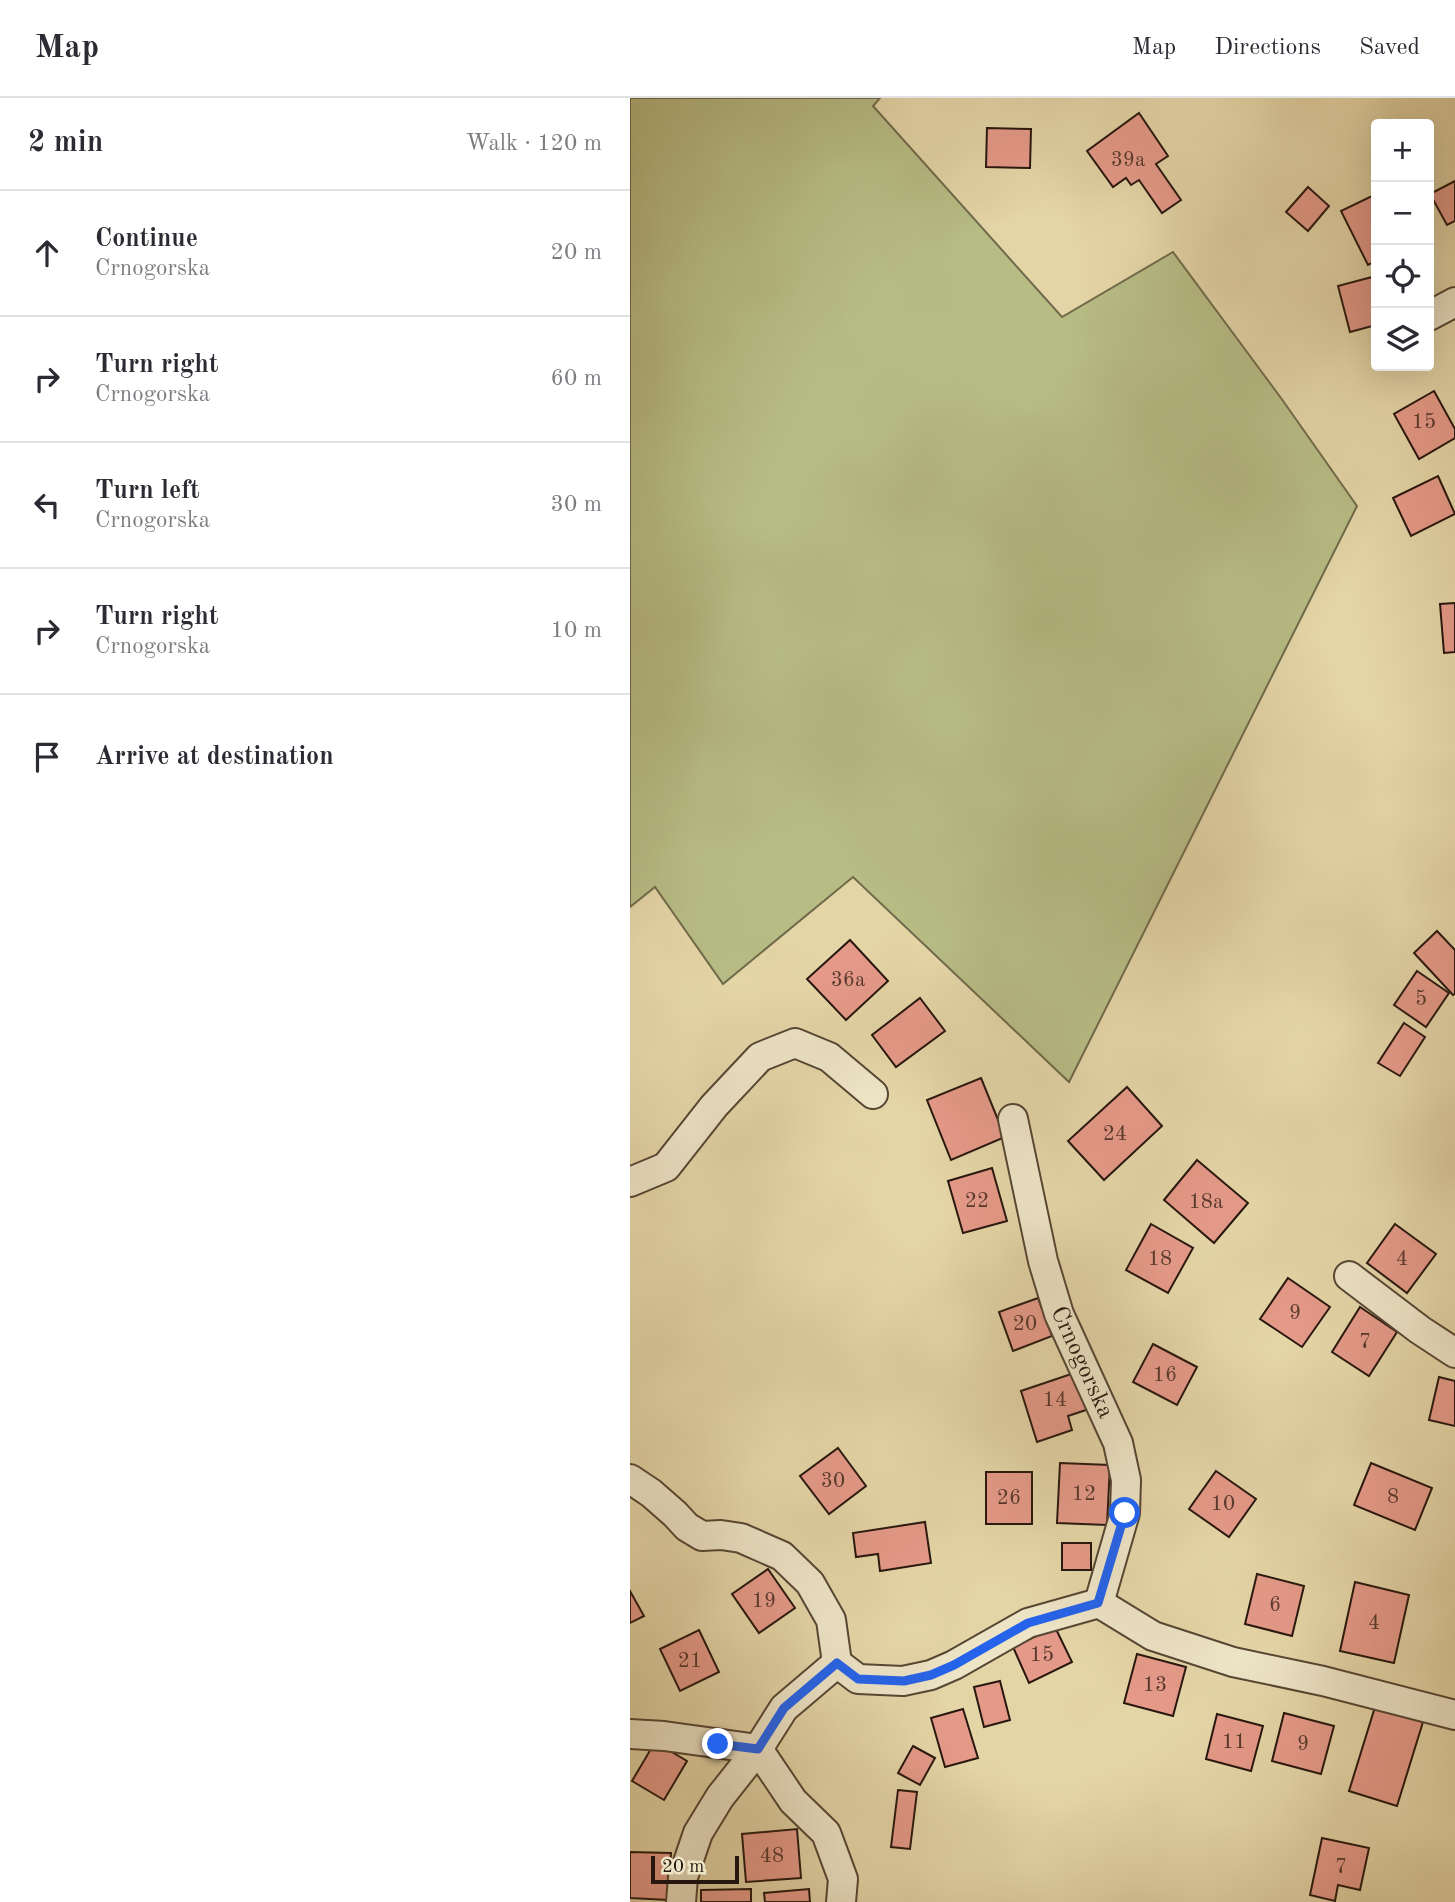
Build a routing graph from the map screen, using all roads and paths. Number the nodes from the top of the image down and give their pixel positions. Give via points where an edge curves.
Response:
1 (1455, 302) edge
2 (1434, 313) edge
3 (873, 1094) dead end
4 (1013, 1119) dead end
5 (630, 1182) edge
6 (1349, 1276) dead end
7 (1455, 1353) edge
8 (630, 1479) edge
9 (1098, 1603) junction
10 (837, 1663) junction
11 (1455, 1715) edge
12 (630, 1734) edge
13 (758, 1749) junction
14 (681, 1902) edge
15 (841, 1902) edge

1 - 2 street
3 - 5 street via 830,1057 795,1043 760,1057 666,1167
4 - 9 street, Crnogorska via 1059,1314 1118,1443 1126,1480 1125,1513
6 - 7 street
8 - 10 street via 702,1536 741,1538 782,1556 810,1583 831,1620
9 - 10 street via 1028,1623 931,1675 904,1681 858,1679
9 - 11 street via 1153,1636 1233,1662
10 - 13 street via 784,1708
12 - 13 street
13 - 14 street via 698,1833 683,1877
13 - 15 street via 793,1801 826,1833 843,1879

